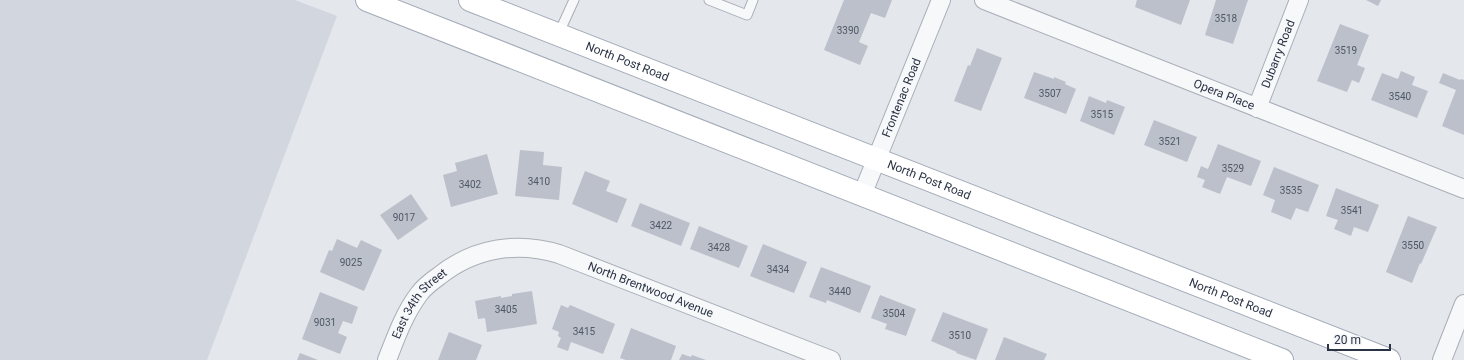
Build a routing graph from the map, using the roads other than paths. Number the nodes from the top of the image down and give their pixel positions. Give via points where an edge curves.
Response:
1 (367, 0) edge
2 (470, 0) edge
3 (574, 0) edge
4 (708, 0) edge
5 (753, 0) edge
6 (941, 0) edge
7 (984, 0) edge
8 (1299, 0) edge
9 (389, 4) edge
10 (558, 35) junction
11 (1257, 108) junction
12 (876, 160) junction
13 (1464, 190) edge
14 (862, 195) junction
15 (465, 259) joint
16 (1464, 304) edge
17 (387, 360) edge
18 (832, 360) edge
19 (1282, 360) edge
20 (1388, 360) edge
21 (1442, 360) edge

1 - 9 main road
2 - 10 main road, North Post Road
3 - 10 lane
4 - 5 lane via 747,15
6 - 12 street, Frontenac Road
7 - 11 street, Opera Place
8 - 11 street, Dubarry Road
9 - 14 main road
10 - 12 main road, North Post Road
11 - 13 street, Opera Place
12 - 14 street, Frontenac Road
12 - 20 main road, North Post Road
14 - 19 main road
15 - 17 street, East 34th Street via 448,268 419,294 404,319
15 - 18 street, North Brentwood Avenue via 502,248 550,251
16 - 21 street

